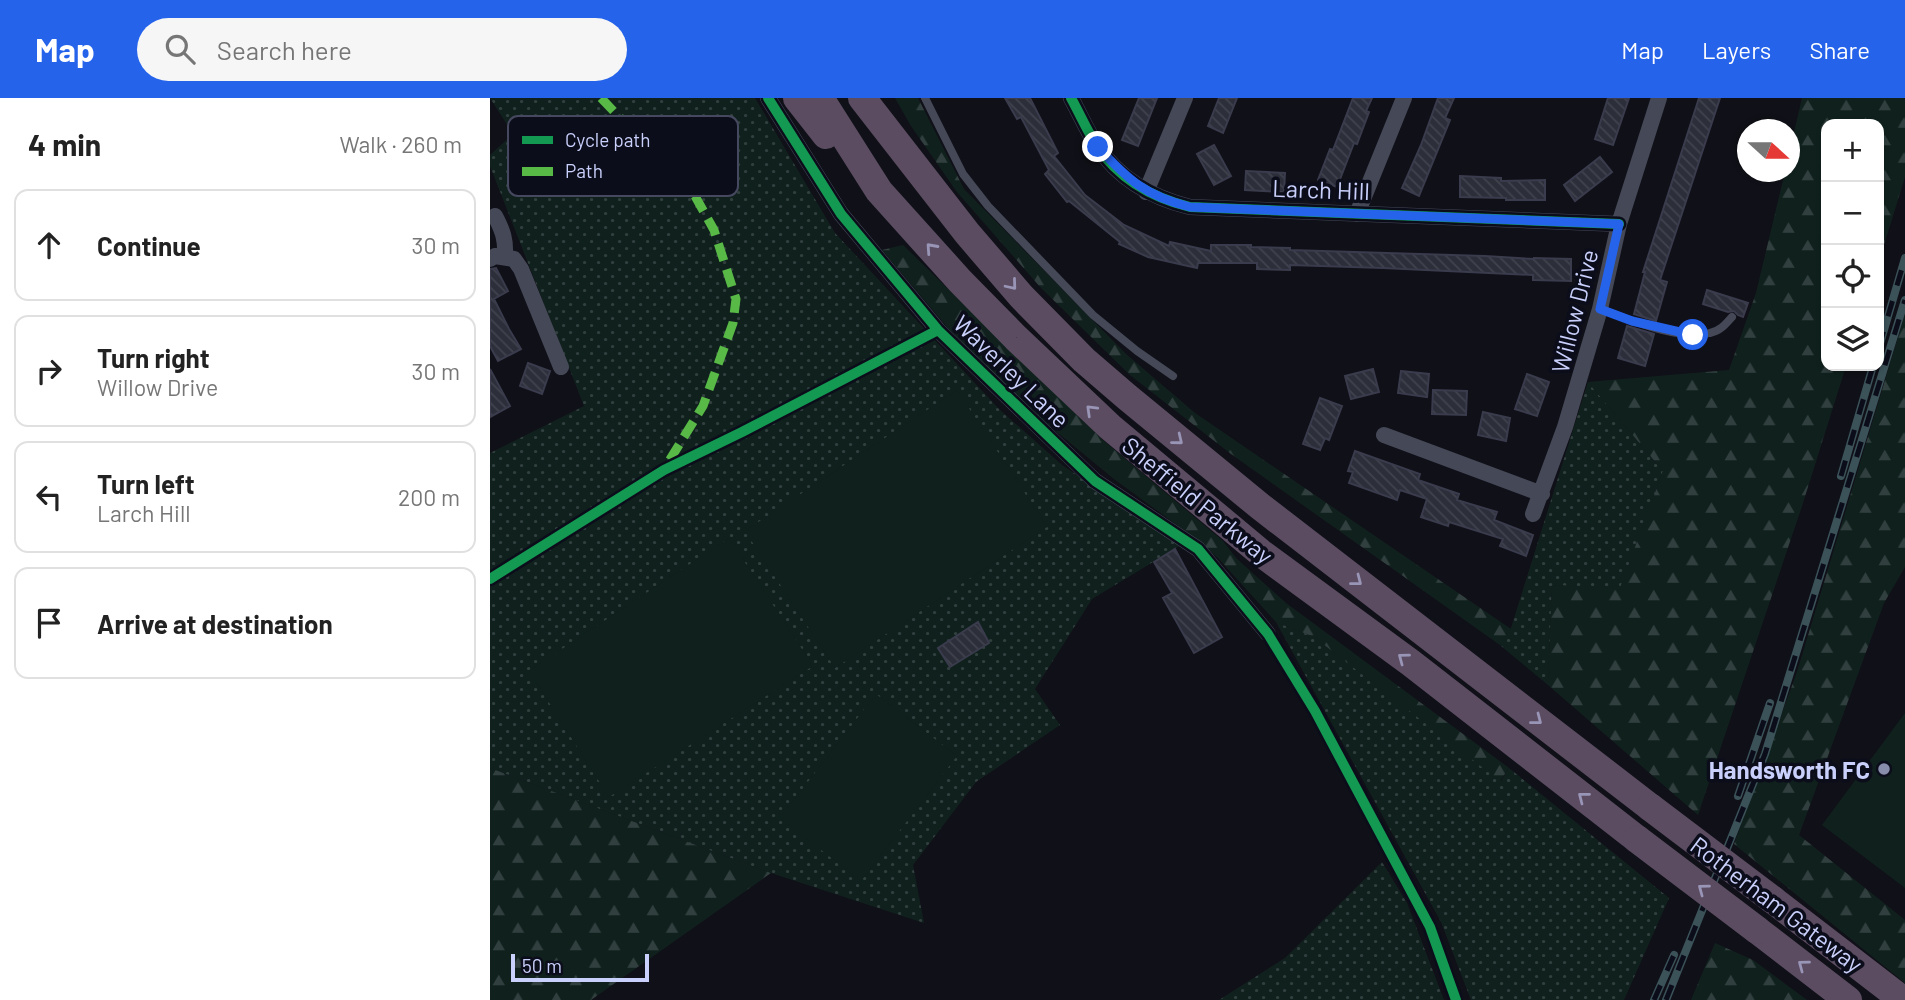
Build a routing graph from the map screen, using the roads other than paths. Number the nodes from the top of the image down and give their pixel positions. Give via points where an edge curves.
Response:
1 (768, 98) edge
2 (797, 98) edge
3 (820, 98) edge
4 (862, 98) edge
5 (876, 98) edge
6 (925, 98) edge
7 (1071, 98) edge
8 (1185, 98) edge
9 (1404, 98) edge
10 (1659, 98) edge
11 (914, 165) junction
12 (879, 191) junction
13 (1146, 192) junction
14 (1357, 214) junction
15 (495, 216) dead end
16 (1619, 224) junction
17 (497, 258) edge
18 (1600, 309) junction
19 (1732, 317) dead end
20 (561, 368) dead end
21 (1173, 376) dead end
22 (1384, 435) dead end
23 (1542, 494) junction
24 (1533, 514) dead end
25 (1268, 634) dead end
26 (1650, 807) joint
27 (1637, 839) joint
28 (1848, 1000) edge
29 (1903, 1000) edge

1 - 25 street, Waverley Lane via 841,214 938,330 1095,481 1198,549
2 - 12 highway
3 - 12 highway, Sheffield Parkway
4 - 11 highway, Sheffield Parkway
5 - 11 highway
6 - 21 lane via 963,174 988,206 1093,315
7 - 13 street, Larch Hill via 1098,147
8 - 13 street
9 - 14 street
10 - 16 street, Willow Drive
11 -> 26 highway, Sheffield Parkway via 1021,296 1084,360 1261,507
27 -> 12 highway, Sheffield Parkway via 1261,553 1110,427 960,281
13 - 14 street, Larch Hill via 1190,207
14 - 16 street, Larch Hill
15 - 17 street via 506,244
16 - 18 street, Willow Drive
17 - 20 street via 514,259 521,269
18 - 19 lane via 1693,335 1723,328
18 - 23 street, Willow Drive
22 - 23 street
23 - 24 street, Willow Drive
26 - 29 highway, Rotherham Gateway, bridge
28 -> 27 highway, Rotherham Gateway, bridge

